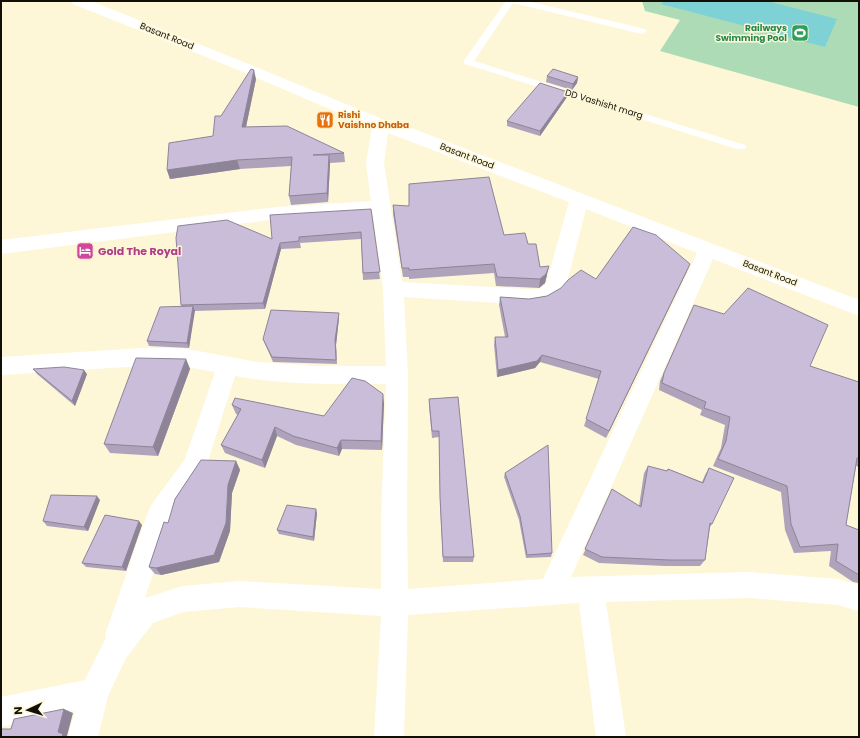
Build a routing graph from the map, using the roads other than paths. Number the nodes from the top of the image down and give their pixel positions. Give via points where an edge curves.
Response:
1 (78, 1) edge
2 (510, 1) edge
3 (516, 1) edge
4 (642, 31) dead end
5 (381, 125) junction
6 (741, 147) dead end
7 (579, 199) junction
8 (382, 207) junction
9 (1, 247) edge
10 (708, 250) junction
11 (394, 289) junction
12 (859, 308) edge
13 (228, 365) junction
14 (1, 366) edge
15 (397, 375) junction
16 (591, 589) junction
17 (551, 591) junction
18 (859, 598) edge
19 (395, 603) junction
20 (110, 660) junction
21 (94, 693) junction
22 (1, 712) edge
23 (83, 737) edge
24 (389, 737) edge
25 (611, 737) edge

1 - 5 street, Basant Road
2 - 6 lane, DD Vashisht marg via 468,62
3 - 4 lane
5 - 7 street, Basant Road
5 - 8 street via 375,163
7 - 10 street, Basant Road
7 - 11 street via 556,286 550,293 540,297 528,297
8 - 9 street via 277,213
8 - 11 street
10 - 12 street, Basant Road
10 - 17 street
11 - 15 street
13 - 14 street via 182,357 142,357
13 - 15 street via 258,371
13 - 20 street via 195,464 161,512
15 - 19 street
16 - 17 street
16 - 18 street via 749,585 838,592
16 - 25 street
17 - 19 street
19 - 20 street via 240,594 183,599 144,612 116,648
19 - 24 street
20 - 21 street
21 - 22 street
21 - 23 street

